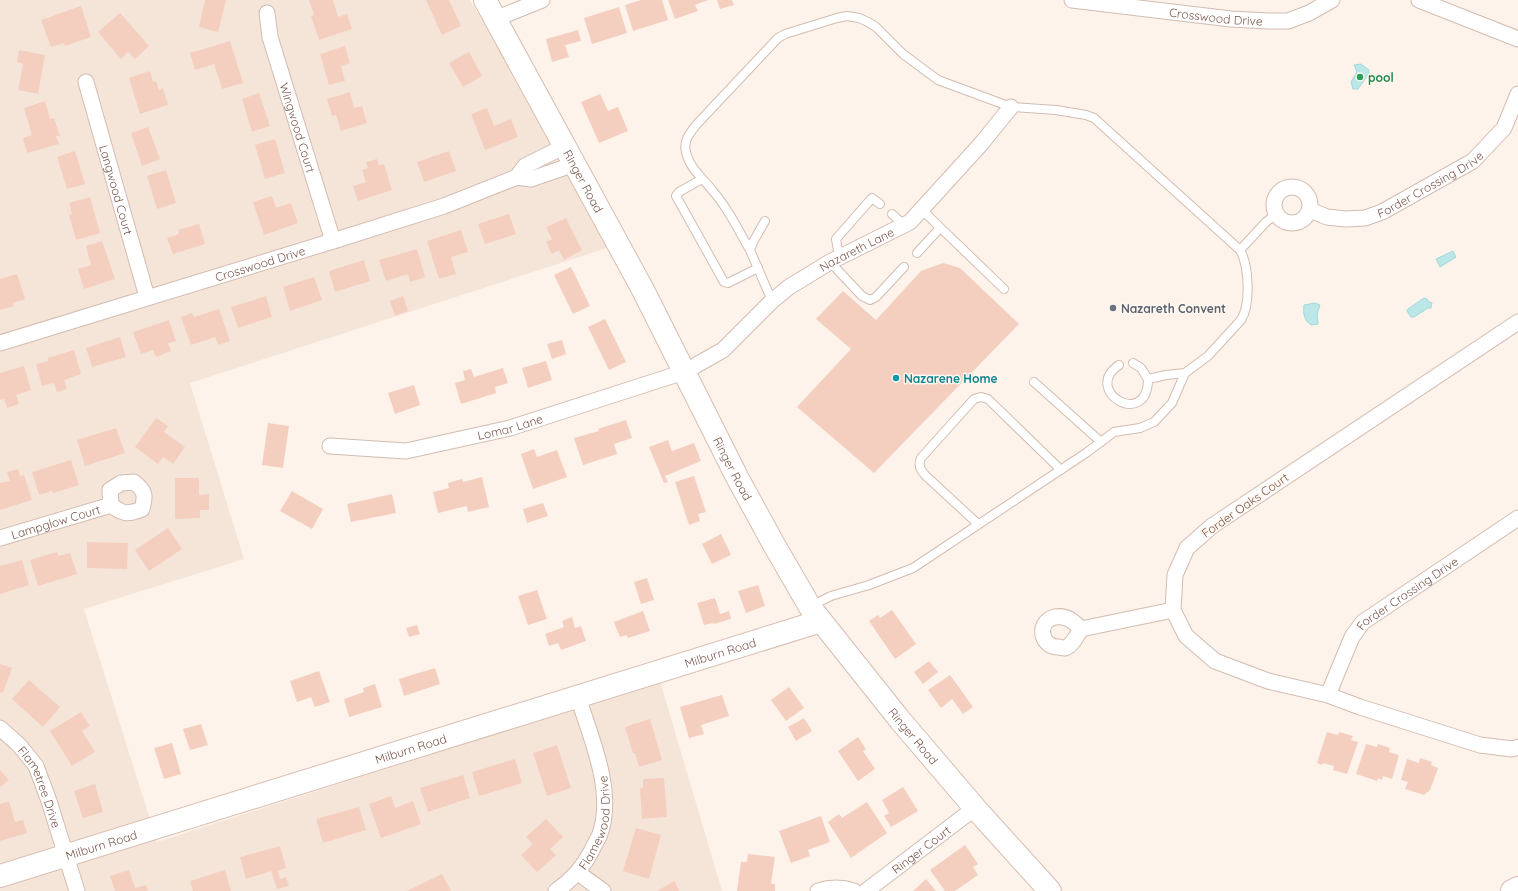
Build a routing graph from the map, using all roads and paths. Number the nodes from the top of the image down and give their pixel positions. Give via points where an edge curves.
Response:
1 (485, 0) edge
2 (542, 0) edge
3 (1072, 0) edge
4 (1332, 0) edge
5 (1419, 0) edge
6 (268, 13) dead end
7 (495, 19) junction
8 (1518, 39) edge
9 (86, 82) dead end
10 (1518, 94) edge
11 (1012, 107) junction
12 (570, 155) junction
13 (517, 177) junction
14 (702, 179) junction
15 (880, 204) dead end
16 (921, 209) junction
17 (1310, 210) junction
18 (892, 214) dead end
19 (1276, 214) junction
20 (765, 221) dead end
21 (904, 225) junction
22 (940, 228) junction
23 (333, 241) junction
24 (750, 250) junction
25 (1240, 250) junction
26 (917, 253) dead end
27 (835, 259) junction
28 (904, 267) dead end
29 (758, 268) junction
30 (1004, 289) dead end
31 (147, 298) junction
32 (772, 301) junction
33 (1518, 322) edge
34 (0, 343) edge
35 (1133, 363) dead end
36 (1119, 365) dead end
37 (684, 372) junction
38 (1185, 373) junction
39 (1148, 379) junction
40 (1034, 382) dead end
41 (1101, 442) junction
42 (330, 446) dead end
43 (1061, 470) junction
44 (111, 505) dead end
45 (1518, 518) edge
46 (978, 524) junction
47 (0, 538) edge
48 (1173, 610) junction
49 (816, 614) junction
50 (1081, 629) dead end
51 (1328, 695) junction
52 (578, 697) junction
53 (0, 728) edge
54 (1518, 747) edge
55 (975, 808) junction
56 (66, 855) junction
57 (578, 873) junction
58 (0, 876) edge
59 (1518, 888) edge
60 (76, 891) edge
61 (556, 891) edge
62 (603, 891) edge
63 (818, 891) edge
64 (854, 891) edge
65 (866, 891) edge
66 (1050, 891) edge
67 (1512, 891) edge

1 - 7 street, Ringer Road
2 - 7 street
3 - 4 street, Crosswood Drive via 1268,22 1288,21
5 - 8 street
6 - 23 street, Wingwood Court via 270,37
7 - 12 street, Ringer Road
9 - 31 street, Langwood Court
10 - 17 street, Forder Crossing Drive via 1504,128 1473,161 1382,212 1365,218 1346,219 1327,217
11 - 14 lane via 938,80 868,22 847,16 837,18 778,38 696,125 685,144 690,163
11 - 16 street, Nazareth Lane
11 - 25 lane via 1056,110 1094,118
12 - 13 street, Crosswood Drive via 525,166
12 - 13 street, Crosswood Drive via 531,179
12 - 37 street, Ringer Road
13 - 23 street, Crosswood Drive via 444,206
14 - 24 lane via 728,212
14 - 29 lane via 678,192 676,196 724,282 728,284
15 - 27 lane via 872,198 836,238
16 - 21 street, Nazareth Lane
16 - 22 lane
17 - 19 street via 1304,220 1293,224 1282,221
17 - 19 street via 1305,192 1288,188 1282,190 1274,200
18 - 21 lane
19 - 25 lane
20 - 24 lane
21 - 27 street, Nazareth Lane
22 - 26 lane
22 - 30 lane
23 - 31 street, Crosswood Drive
24 - 29 lane
25 - 38 lane via 1245,263 1248,290 1245,313 1208,356
27 - 28 lane via 862,296 870,300 876,297
27 - 32 street, Nazareth Lane via 789,287
29 - 32 lane
31 - 34 street, Crosswood Drive
32 - 37 street, Nazareth Lane via 723,350
33 - 48 street, Forder Oaks Court via 1212,526 1187,548 1175,575
35 - 39 lane via 1141,368
36 - 39 lane via 1110,374 1108,387 1110,394 1121,403 1129,404 1141,400 1148,387
37 - 42 street, Lomar Lane via 510,428 406,451
37 - 49 street, Ringer Road via 773,543
38 - 39 lane
38 - 41 lane via 1172,403 1154,422 1140,428 1117,431
40 - 41 lane
41 - 43 lane
43 - 46 lane
43 - 46 lane via 988,399 981,397 974,400 921,458 919,464 926,476
44 - 47 street, Lampglow Court
45 - 51 street, Forder Crossing Drive via 1363,622 1352,637
46 - 49 lane via 913,568 831,596
48 - 50 street
48 - 51 street, Forder Oaks Court via 1186,636 1215,661 1268,681
49 - 52 street, Milburn Road
49 - 55 street, Ringer Road via 900,720
51 - 54 street, Forder Oaks Court via 1480,745 1512,749
52 - 56 street, Milburn Road
52 - 57 street, Flamewood Drive via 605,790 600,833
53 - 56 street, Flametree Drive via 19,745 36,766
55 - 65 street, Ringer Court
55 - 66 street, Ringer Road
56 - 58 street, Milburn Road
56 - 60 street, Flametree Drive
57 - 61 street, Flamewood Drive
57 - 62 street
59 - 67 street
63 - 64 street via 826,888 846,888

